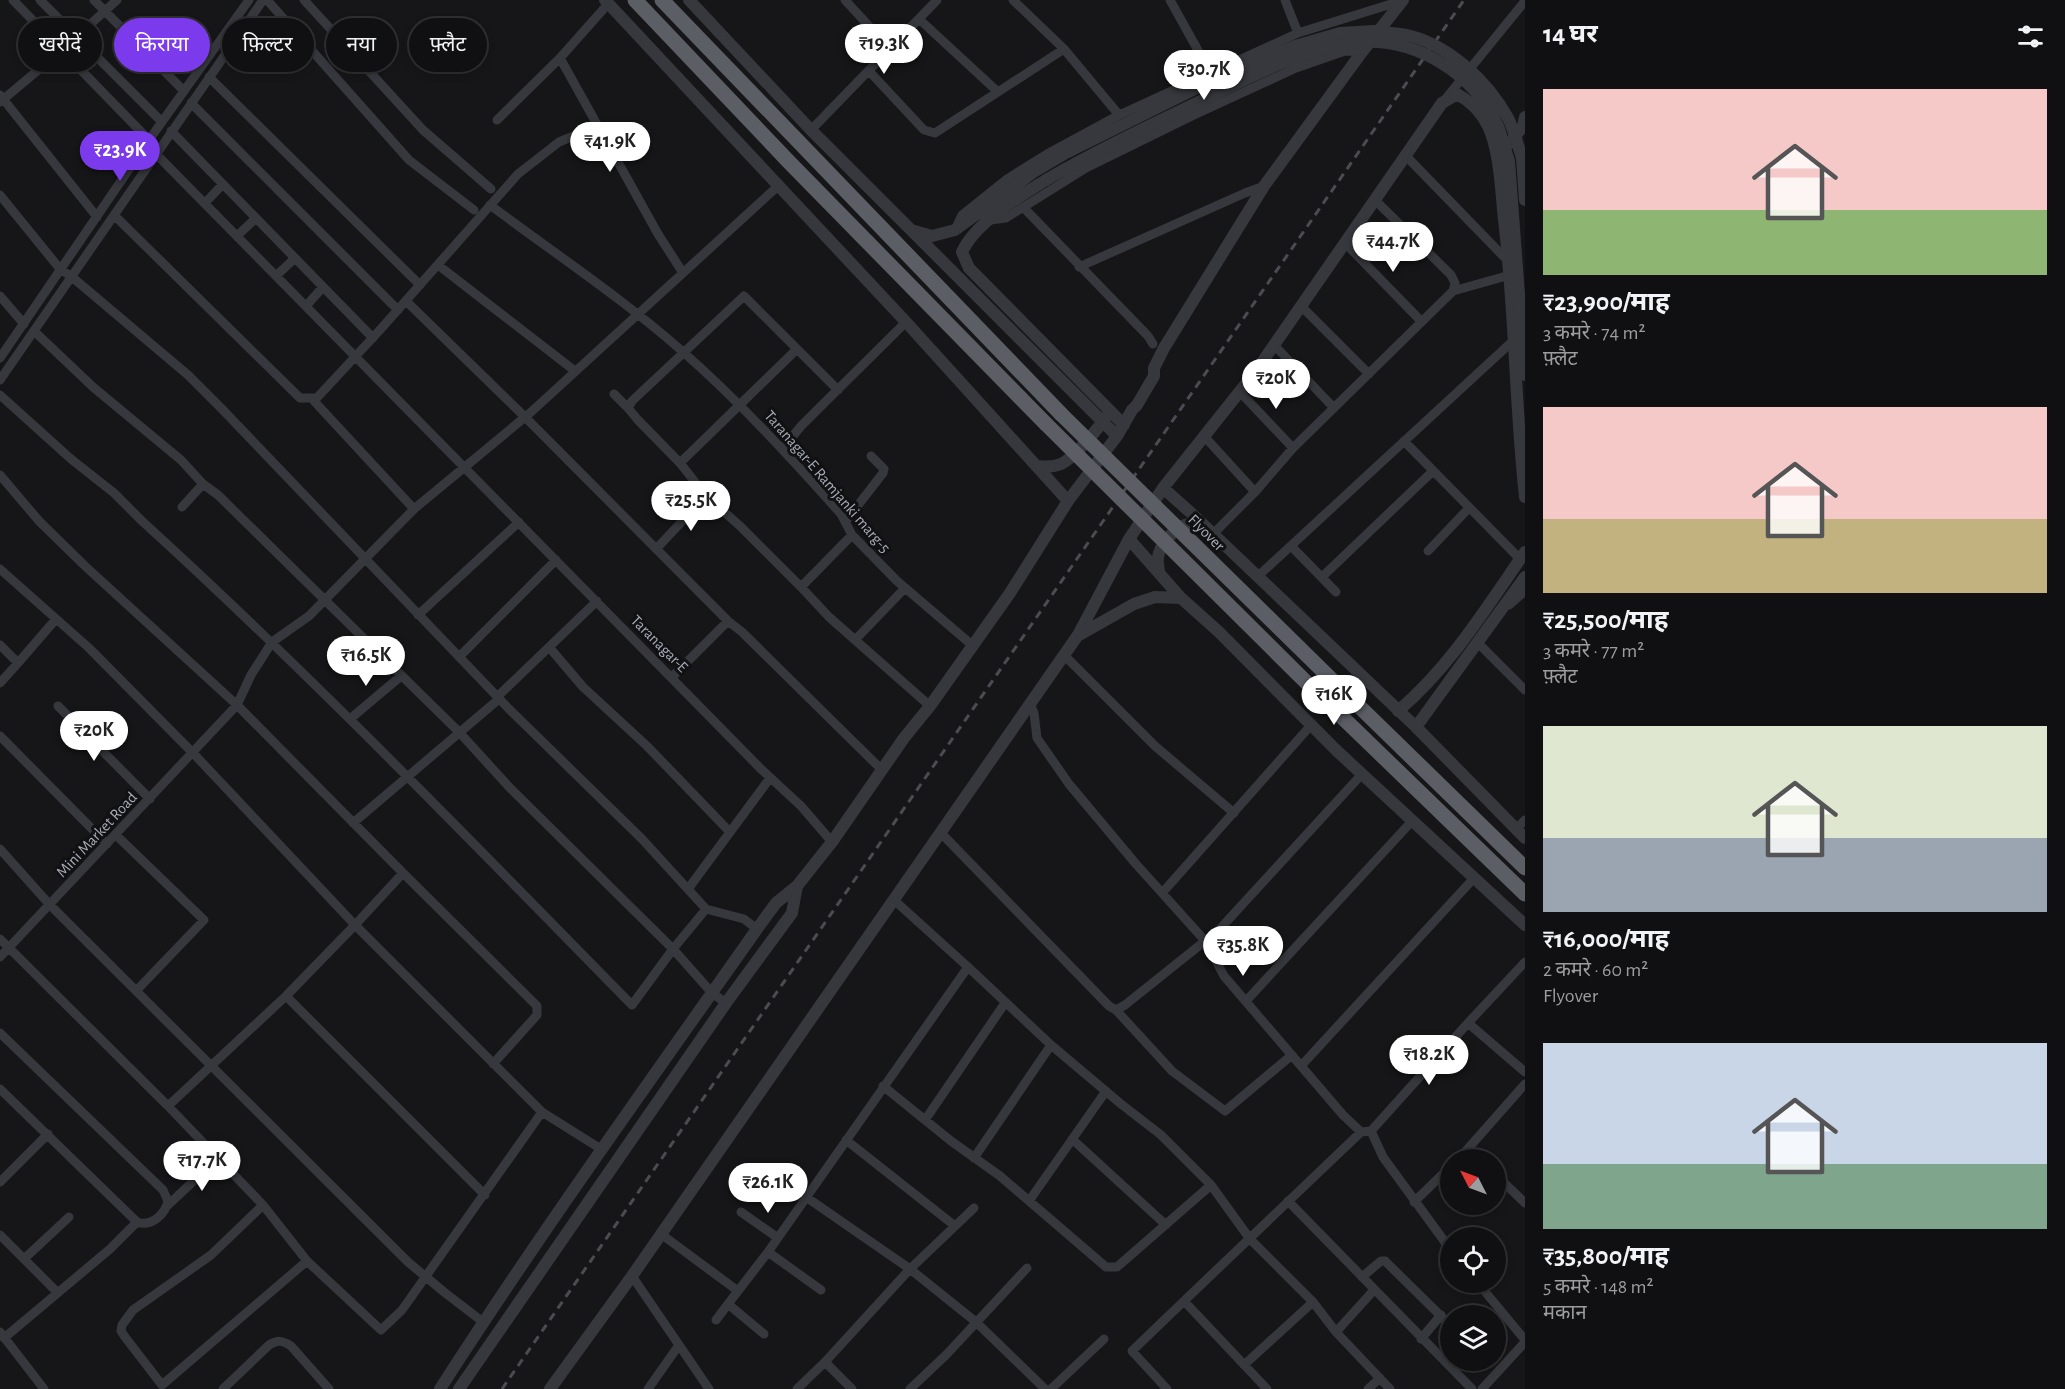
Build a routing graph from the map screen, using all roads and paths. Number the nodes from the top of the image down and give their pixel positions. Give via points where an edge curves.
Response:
1 (13, 0) edge
2 (40, 0) edge
3 (94, 0) edge
4 (117, 0) edge
5 (249, 0) edge
6 (263, 0) edge
7 (267, 0) edge
8 (304, 0) edge
9 (635, 0) edge
10 (662, 0) edge
11 (689, 0) edge
12 (845, 0) edge
13 (937, 0) edge
14 (1013, 0) edge
15 (1285, 0) edge
16 (1401, 0) edge
17 (1172, 1) edge
18 (1525, 1) edge
19 (607, 2) edge
20 (105, 11) junction
21 (31, 18) edge
22 (58, 18) edge
23 (97, 18) edge
24 (919, 19) junction
25 (1299, 33) junction
26 (890, 49) junction
27 (1064, 49) junction
28 (1362, 52) junction
29 (560, 58) junction
30 (102, 62) edge
31 (868, 71) junction
32 (35, 72) edge
33 (83, 72) edge
34 (1210, 72) junction
35 (209, 77) junction
36 (184, 92) junction
37 (998, 92) junction
38 (1, 99) edge
39 (191, 103) junction
40 (1442, 104) junction
41 (1119, 115) junction
42 (496, 120) dead end
43 (162, 122) junction
44 (598, 126) junction
45 (1524, 126) edge
46 (811, 130) junction
47 (171, 131) junction
48 (149, 140) junction
49 (156, 154) junction
50 (1406, 156) junction
51 (1497, 161) junction
52 (223, 184) junction
53 (778, 186) junction
54 (1264, 186) junction
55 (491, 189) dead end
56 (0, 195) edge
57 (1375, 200) junction
58 (1525, 200) edge
59 (205, 203) junction
60 (490, 206) junction
61 (1023, 207) junction
62 (474, 210) dead end
63 (114, 215) junction
64 (98, 216) junction
65 (256, 218) junction
66 (990, 219) junction
67 (909, 230) junction
68 (955, 230) junction
69 (237, 236) junction
70 (1345, 243) junction
71 (295, 258) junction
72 (438, 265) junction
73 (1079, 267) junction
74 (1509, 268) junction
75 (60, 269) junction
76 (683, 273) junction
77 (276, 276) junction
78 (72, 277) junction
79 (420, 285) junction
80 (323, 287) junction
81 (1453, 291) junction
82 (0, 296) edge
83 (405, 301) junction
84 (306, 306) junction
85 (1301, 306) junction
86 (398, 310) junction
87 (638, 314) junction
88 (1421, 321) junction
89 (906, 322) junction
90 (24, 324) junction
91 (34, 331) junction
92 (373, 338) junction
93 (1515, 339) junction
94 (1153, 344) dead end
95 (1274, 345) junction
96 (797, 350) junction
97 (683, 351) junction
98 (356, 356) junction
99 (0, 358) edge
100 (575, 372) junction
101 (1369, 374) junction
102 (1525, 375) edge
103 (0, 380) edge
104 (838, 390) junction
105 (1239, 391) junction
106 (614, 394) dead end
107 (0, 395) edge
108 (317, 398) junction
109 (740, 404) junction
110 (628, 408) junction
111 (1334, 408) junction
112 (1111, 412) junction
113 (525, 417) junction
114 (1102, 422) junction
115 (1124, 425) junction
116 (1117, 436) junction
117 (1204, 436) junction
118 (1404, 441) junction
119 (1293, 448) junction
120 (782, 449) junction
121 (871, 456) dead end
122 (680, 463) junction
123 (1037, 466) junction
124 (465, 467) junction
125 (1433, 471) junction
126 (0, 475) edge
127 (203, 484) junction
128 (1162, 488) junction
129 (1255, 492) junction
130 (706, 496) junction
131 (1525, 497) edge
132 (1068, 501) junction
133 (182, 507) dead end
134 (1469, 508) junction
135 (414, 509) junction
136 (519, 522) junction
137 (845, 522) junction
138 (1209, 530) junction
139 (852, 535) junction
140 (1129, 539) junction
141 (1291, 546) junction
142 (656, 549) junction
143 (1428, 551) dead end
144 (1523, 555) edge
145 (365, 560) junction
146 (556, 560) junction
147 (0, 569) edge
148 (1159, 573) junction
149 (1257, 577) junction
150 (1322, 577) junction
151 (1525, 577) edge
152 (801, 586) junction
153 (905, 588) junction
154 (1525, 591) edge
155 (1336, 592) dead end
156 (1181, 598) junction
157 (324, 600) junction
158 (597, 601) junction
159 (418, 615) junction
160 (1495, 617) junction
161 (56, 619) junction
162 (728, 621) junction
163 (1078, 635) junction
164 (855, 640) junction
165 (272, 642) junction
166 (1478, 642) junction
167 (0, 645) edge
168 (972, 645) junction
169 (549, 647) junction
170 (1064, 655) junction
171 (459, 657) junction
172 (18, 663) junction
173 (401, 676) junction
174 (672, 677) junction
175 (0, 683) edge
176 (1525, 690) edge
177 (498, 698) junction
178 (1030, 704) junction
179 (237, 705) junction
180 (58, 706) dead end
181 (930, 706) junction
182 (1398, 711) junction
183 (350, 719) junction
184 (1312, 724) junction
185 (1416, 727) junction
186 (459, 732) junction
187 (0, 736) edge
188 (193, 753) junction
189 (882, 770) junction
190 (1362, 774) junction
191 (407, 777) junction
192 (770, 778) junction
193 (150, 799) junction
194 (1234, 813) junction
195 (1413, 820) junction
196 (353, 823) junction
197 (1520, 824) edge
198 (730, 832) junction
199 (941, 832) junction
200 (116, 834) junction
201 (1525, 838) edge
202 (832, 842) junction
203 (107, 844) junction
204 (0, 849) edge
205 (1525, 868) edge
206 (403, 873) junction
207 (1474, 878) junction
208 (797, 886) junction
209 (688, 889) junction
210 (1163, 892) junction
211 (1525, 894) edge
212 (894, 900) junction
213 (50, 905) junction
214 (706, 909) junction
215 (355, 925) junction
216 (1525, 925) edge
217 (757, 929) junction
218 (0, 939) edge
219 (1206, 942) junction
220 (9, 948) junction
221 (673, 949) junction
222 (0, 957) edge
223 (1525, 962) edge
224 (968, 967) junction
225 (136, 991) junction
226 (712, 993) junction
227 (286, 996) junction
228 (1246, 1001) junction
229 (726, 1002) junction
230 (1005, 1003) junction
231 (1116, 1010) junction
232 (1468, 1023) junction
233 (0, 1033) edge
234 (1051, 1045) junction
235 (1292, 1055) junction
236 (493, 1064) junction
237 (1301, 1065) junction
238 (213, 1066) junction
239 (1525, 1072) edge
240 (1525, 1084) edge
241 (883, 1086) junction
242 (1, 1091) edge
243 (1106, 1091) junction
244 (168, 1106) junction
245 (542, 1112) junction
246 (925, 1120) junction
247 (1371, 1131) junction
248 (1361, 1132) junction
249 (48, 1134) junction
250 (1072, 1139) junction
251 (846, 1140) junction
252 (601, 1149) junction
253 (1468, 1149) edge
254 (218, 1158) junction
255 (974, 1158) junction
256 (1440, 1177) edge
257 (0, 1182) edge
258 (1211, 1185) junction
259 (1506, 1185) edge
260 (485, 1195) junction
261 (806, 1197) junction
262 (1029, 1201) junction
263 (1288, 1201) junction
264 (1414, 1202) junction
265 (1525, 1203) edge
266 (262, 1205) junction
267 (167, 1206) junction
268 (974, 1208) dead end
269 (741, 1212) dead end
270 (69, 1217) dead end
271 (137, 1222) junction
272 (1166, 1225) junction
273 (955, 1226) junction
274 (661, 1234) junction
275 (0, 1235) edge
276 (1440, 1236) edge
277 (778, 1238) junction
278 (1250, 1239) junction
279 (768, 1252) junction
280 (25, 1258) junction
281 (307, 1261) junction
282 (1027, 1268) dead end
283 (910, 1269) junction
284 (425, 1276) junction
285 (632, 1276) junction
286 (1362, 1277) junction
287 (821, 1290) dead end
288 (1374, 1290) junction
289 (738, 1291) junction
290 (57, 1292) junction
291 (1486, 1293) edge
292 (1184, 1301) junction
293 (1313, 1302) junction
294 (728, 1304) junction
295 (1440, 1314) edge
296 (1440, 1316) edge
297 (716, 1320) dead end
298 (483, 1322) junction
299 (976, 1322) junction
300 (1335, 1332) junction
301 (764, 1334) dead end
302 (2, 1335) edge
303 (1104, 1339) dead end
304 (1421, 1339) junction
305 (1525, 1341) edge
306 (678, 1345) junction
307 (825, 1362) junction
308 (1244, 1365) junction
309 (1380, 1378) junction
310 (160, 1387) edge
311 (1163, 1387) edge
312 (44, 1389) edge
313 (223, 1389) edge
314 (329, 1389) edge
315 (440, 1389) edge
316 (459, 1389) edge
317 (550, 1389) edge
318 (648, 1389) edge
319 (708, 1389) edge
320 (797, 1389) edge
321 (852, 1389) edge
322 (910, 1389) edge
323 (1045, 1389) edge
324 (1051, 1389) edge
325 (1267, 1389) edge
326 (1368, 1389) edge
327 (1390, 1389) edge
328 (1472, 1389) edge
329 (1482, 1389) edge

1 - 21 street
2 - 22 street
3 - 20 street
4 - 20 street
5 - 36 street
6 - 35 street
7 - 62 street via 409,160
8 - 55 street via 423,130
9 - 211 highway, bridge via 1046,424
10 - 205 highway, Flyover, bridge via 1061,414
11 - 46 street
12 - 26 street
13 - 24 street
14 - 27 street
15 - 25 street
16 - 25 street
16 - 28 street
17 - 34 street
18 - 40 street
19 - 29 street
19 - 53 street
20 - 23 street
20 - 36 street
24 - 26 street
24 - 37 street
25 - 34 street
26 - 31 street
27 - 37 street
27 - 41 street
28 - 54 street
28 - 61 street via 1345,51 1296,68 1108,156
29 - 42 street
29 - 44 street
30 - 43 street
31 - 37 street via 924,130 935,133
31 - 46 street
32 - 38 street
33 - 48 street
34 - 41 street
35 - 39 street
35 - 79 street
36 - 43 street
38 - 64 street
39 - 47 street
39 - 86 street
40 - 50 street
40 - 51 street via 1457,94 1475,107 1488,126
41 - 68 street via 1007,179 962,215
43 - 48 street
44 - 60 street via 559,142 518,174
44 - 76 street
45 - 51 street
46 - 67 street
47 - 49 street
47 - 52 street
48 - 64 street
49 - 59 street, Taranagar-E
49 - 63 street
50 - 57 street
50 - 74 street
51 - 74 street
52 - 59 street
52 - 65 street
53 - 76 street
53 - 89 street
54 - 73 street
54 - 115 street via 1164,348 1154,376
56 - 75 street
57 - 70 street
57 - 81 street via 1450,274 1455,284
58 - 68 street, bridge via 1522,158 1508,119 1478,78 1442,49 1412,37 1374,31 1340,33 1295,46 1204,84 1035,171
59 - 69 street, Taranagar-E
60 - 72 street
60 - 87 street, Taranagar-E Ramjanki marg-5
61 - 66 street via 1006,218
61 - 73 street
63 - 78 street
63 - 108 street via 300,398
64 - 75 street
65 - 69 street
65 - 71 street
66 - 102 street, bridge via 1094,152 1312,52 1363,42 1419,52 1461,77 1488,109 1502,138 1509,161
66 - 112 street via 962,252 969,268
67 - 68 street via 932,236
67 - 114 street
69 - 77 street, Taranagar-E
70 - 85 street
70 - 88 street
71 - 77 street
71 - 80 street
72 - 79 street
72 - 100 street
73 - 94 street
74 - 81 street
74 - 93 street
75 - 78 street
75 - 90 street
76 - 87 street
77 - 84 street, Taranagar-E
78 - 91 street
78 - 145 street via 188,375
79 - 83 street
80 - 84 street
80 - 92 street
81 - 88 street
82 - 90 street
83 - 86 street
83 - 113 street
84 - 98 street, Taranagar-E
85 - 95 street
85 - 101 street
86 - 92 street
87 - 97 street, Taranagar-E Ramjanki marg-5
87 - 100 street
88 - 101 street
89 - 104 street
89 - 123 street
90 - 99 street
91 - 103 street
91 - 127 street via 93,387 181,460
92 - 98 street
93 - 118 street
93 - 131 street
95 - 105 street
95 - 111 street
96 - 97 street via 744,296
96 - 104 street
96 - 109 street
97 - 109 street, Taranagar-E Ramjanki marg-5
97 - 110 street
98 - 108 street
98 - 124 street, Taranagar-E
100 - 113 street
101 - 111 street
104 - 120 street
105 - 117 street
105 - 119 street
106 - 110 street
107 - 165 street via 114,493
108 - 135 street via 314,401
109 - 120 street, Taranagar-E Ramjanki marg-5
109 - 122 street
110 - 122 street
111 - 119 street
112 - 114 street
112 - 115 street
113 - 124 street
113 - 142 street
114 - 116 street
114 - 123 street via 1062,464
115 - 116 street
116 - 132 street
117 - 128 street
117 - 129 street
118 - 125 street
118 - 141 street
119 - 129 street
120 - 137 street, Taranagar-E Ramjanki marg-5
121 - 137 street via 884,473
122 - 130 street
123 - 132 street
124 - 135 street
124 - 136 street, Taranagar-E
125 - 134 street
125 - 150 street
126 - 179 street via 85,566
127 - 133 street
127 - 157 street
128 - 138 street
128 - 140 street
129 - 138 street
130 - 142 street
130 - 152 street
132 - 168 street
134 - 143 street
134 - 144 street
135 - 145 street
136 - 146 street, Taranagar-E
136 - 159 street
137 - 139 street, Taranagar-E Ramjanki marg-5
138 - 148 street via 1191,524 1174,532 1161,549
138 - 149 street
139 - 152 street
139 - 153 street, Taranagar-E Ramjanki marg-5
140 - 148 street
140 - 163 street
141 - 149 street
141 - 150 street
142 - 162 street
144 - 182 street via 1450,657
145 - 157 street
145 - 159 street
146 - 158 street, Taranagar-E
146 - 171 street
147 - 161 street
148 - 156 street
149 - 182 street
150 - 155 street
151 - 160 street
152 - 164 street
153 - 164 street
153 - 168 street, Taranagar-E Ramjanki marg-5
154 - 160 street
156 - 163 street via 1155,597 1134,604
156 - 184 street
157 - 165 street via 309,616
157 - 173 street
158 - 169 street
158 - 174 street, Taranagar-E
159 - 171 street
160 - 166 street
161 - 172 street
161 - 188 street
162 - 174 street
162 - 189 street
163 - 170 street
164 - 181 street
165 - 179 street, Mini Market Road
165 - 183 street
166 - 176 street
166 - 185 street
167 - 172 street
168 - 181 street
169 - 177 street
169 - 198 street via 583,687
170 - 178 street
170 - 194 street via 1155,746
171 - 177 street
172 - 175 street
173 - 183 street
173 - 186 street
174 - 192 street, Taranagar-E
177 - 186 street
177 - 209 street
178 - 199 street
178 - 210 street via 1037,738 1069,784
179 - 188 street, Mini Market Road
179 - 196 street
180 - 193 street
181 - 189 street
182 - 185 street
183 - 191 street
184 - 190 street
184 - 194 street
185 - 197 street
186 - 191 street
186 - 221 street via 510,788
187 - 203 street
188 - 193 street, Mini Market Road
188 - 215 street
189 - 202 street
190 - 195 street
190 - 219 street
191 - 196 street
191 - 221 street via 632,1005
192 - 198 street
192 - 202 street, Taranagar-E
193 - 200 street, Mini Market Road
194 - 210 street
195 - 207 street
195 - 228 street
196 - 206 street
197 - 201 street
198 - 209 street
199 - 212 street
199 - 231 street
200 - 203 street, Mini Market Road
200 - 225 street via 204,920
202 - 208 street
203 - 213 street, Mini Market Road
204 - 213 street
206 - 215 street
206 - 236 street via 537,1006 537,1015
207 - 216 street
207 - 237 street
208 - 217 street via 776,903
208 - 229 street via 792,913
209 - 214 street
210 - 219 street
212 - 224 street
212 - 274 street
213 - 220 street, Mini Market Road
213 - 225 street
214 - 217 street via 744,919
214 - 221 street
215 - 227 street
215 - 236 street
217 - 226 street
218 - 220 street
219 - 228 street via 1224,976
219 - 231 street
220 - 222 street, Mini Market Road
220 - 244 street
221 - 226 street
223 - 232 street
224 - 230 street
224 - 241 street
225 - 238 street
226 - 229 street
226 - 252 street
227 - 238 street
227 - 260 street
228 - 235 street
229 - 316 street
230 - 234 street
230 - 246 street
231 - 235 street via 1172,1071 1225,1111
232 - 239 street
232 - 247 street
233 - 267 street via 163,1190
234 - 243 street
234 - 255 street
235 - 237 street
236 - 245 street
237 - 248 street
238 - 244 street
238 - 284 street
240 - 253 street
241 - 246 street
241 - 251 street
242 - 249 street
243 - 250 street
243 - 258 street via 1161,1135
244 - 254 street
245 - 252 street
245 - 260 street
246 - 255 street
247 - 248 street
247 - 264 street via 1383,1157
248 - 263 street
249 - 257 street
249 - 271 street
250 - 262 street
250 - 272 street
251 - 261 street
251 - 273 street
252 - 298 street
254 - 266 street
254 - 267 street
255 - 262 street
256 - 264 street
258 - 272 street
258 - 278 street
259 - 265 street
260 - 284 street
261 - 277 street
261 - 283 street
262 - 272 street via 1111,1268
263 - 278 street
263 - 286 street
264 - 276 street
266 - 281 street
266 - 310 street via 211,1255 133,1310 122,1324 124,1337
267 - 271 street via 147,1224
268 - 273 street
269 - 277 street
270 - 280 street
271 - 290 street
273 - 283 street
274 - 285 street
274 - 289 street
275 - 280 street
277 - 279 street
278 - 292 street
278 - 293 street
279 - 287 street
279 - 289 street
280 - 290 street
281 - 284 street via 381,1330 402,1310
281 - 310 street
282 - 299 street
283 - 299 street
283 - 307 street
284 - 298 street
285 - 306 street
285 - 317 street
286 - 288 street
286 - 295 street via 1385,1261
288 - 300 street
288 - 304 street
289 - 294 street
290 - 302 street
291 - 305 street
292 - 308 street
292 - 311 street via 1132,1351
293 - 300 street
293 - 308 street
294 - 297 street
294 - 301 street
296 - 304 street
298 - 315 street
299 - 322 street
299 - 323 street
300 - 309 street
302 - 312 street
303 - 324 street
304 - 328 street
305 - 329 street
306 - 318 street
306 - 319 street
307 - 320 street
307 - 321 street
308 - 325 street
309 - 326 street
309 - 327 street
313 - 314 street via 269,1346 283,1341

